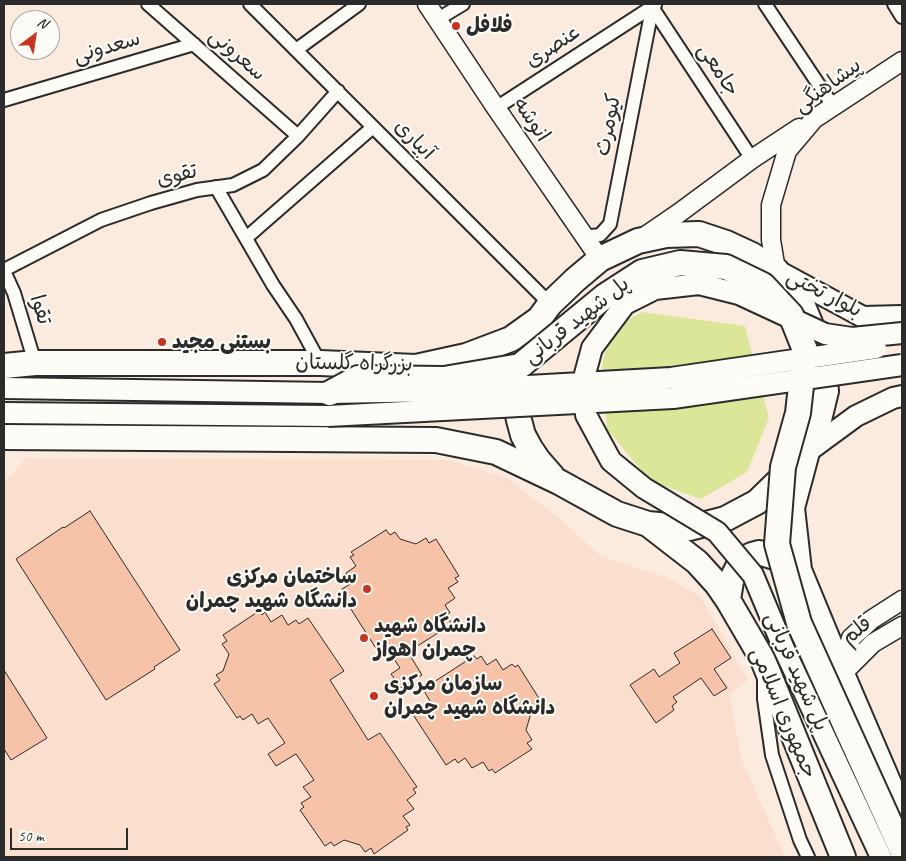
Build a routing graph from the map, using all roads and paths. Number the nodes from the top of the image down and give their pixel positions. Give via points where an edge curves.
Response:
1 (148, 4) edge
2 (250, 4) edge
3 (359, 4) edge
4 (428, 4) edge
5 (463, 4) edge
6 (765, 4) edge
7 (894, 4) edge
8 (653, 5) edge
9 (902, 17) edge
10 (438, 19) junction
11 (194, 44) junction
12 (296, 50) junction
13 (902, 61) edge
14 (338, 91) junction
15 (4, 100) edge
16 (833, 106) junction
17 (496, 108) junction
18 (814, 119) junction
19 (373, 127) junction
20 (298, 136) junction
21 (752, 159) junction
22 (216, 187) junction
23 (583, 237) junction
24 (246, 238) junction
25 (638, 241) junction
26 (600, 259) junction
27 (4, 270) edge
28 (776, 270) junction
29 (544, 311) junction
30 (902, 316) edge
31 (902, 332) edge
32 (902, 344) edge
33 (35, 363) junction
34 (320, 363) junction
35 (902, 365) edge
36 (4, 366) edge
37 (4, 388) edge
38 (902, 396) edge
39 (329, 404) junction
40 (4, 413) edge
41 (4, 438) edge
42 (808, 452) junction
43 (559, 482) junction
44 (648, 524) junction
45 (799, 570) junction
46 (728, 600) junction
47 (902, 600) edge
48 (902, 626) edge
49 (763, 660) junction
50 (842, 674) junction
51 (902, 814) edge
52 (902, 850) edge
53 (808, 857) edge
54 (842, 857) edge
55 (881, 857) edge

1 - 11 street, سعرونی
2 - 12 street, آبیاری
3 - 12 street
4 - 10 street, انوشه
5 - 10 street
6 - 16 street
7 - 9 street
8 - 17 street, عنصری
8 - 21 street, جامعی
8 - 23 street, کیومرث via 610,224 600,235
10 - 17 street, انوشه
11 - 15 street, سعدونی
11 - 20 street, سعرونی
12 - 14 street, آبیاری
13 - 16 street, پیشاهنگی
14 - 19 street, آبیاری
14 - 20 street, تقوی
16 - 18 street, پیشاهنگی
17 - 23 street, انوشه
18 - 21 street
18 - 28 street, پیشاهنگی via 787,151 771,205 771,240
19 - 24 street
19 - 29 street, آبیاری
20 - 22 street, تقوی via 263,170 233,185
21 - 25 street
22 - 24 street
22 - 27 street, تقوی via 160,200 101,220
23 - 26 street, انوشه
24 - 34 street
25 - 26 highway, بزرگراه گلستان
25 - 28 highway, بزرگراه گلستان via 666,235 699,234 752,255
26 - 29 highway, بزرگراه گلستان
27 - 33 street, تقوا via 14,292
28 - 30 main road, بلوار تختی via 863,317
28 - 42 highway via 803,306 820,347 826,391
29 - 34 highway, بزرگراه گلستان via 511,339 466,356 416,367
29 - 43 highway via 530,332 518,360 516,406 523,435 530,448
31 - 55 main road, پل شهید قربانی, bridge via 852,338 825,334 739,294 699,284 655,289 625,304 592,348 585,374 586,415 611,461 644,488 717,532 753,575
32 - 39 main road, پل شهید قربانی, bridge via 671,378 439,391
33 - 34 highway, بزرگراه گلستان
33 - 36 highway, بزرگراه گلستان
35 - 39 main road, bridge via 673,398
37 - 39 main road
38 - 42 main road via 856,416
39 - 40 main road
39 - 52 highway, پل شهید قربانی, bridge via 358,378 444,379 520,366 605,296 642,272 680,263 726,267 763,285 791,315 805,350 798,413 783,467 777,544 799,623
41 - 43 highway via 436,440 496,452
42 - 44 highway via 757,502 726,519 690,528
42 - 45 highway via 792,508
43 - 44 highway via 617,514
44 - 46 highway, جمهوری اسلامی via 697,562
45 - 46 highway via 788,561 766,554 752,554 740,563 731,581
45 - 50 highway
46 - 49 highway, جمهوری اسلامی
47 - 50 street via 851,638
48 - 50 street, قلم via 873,643
49 - 53 street via 764,699 772,755
49 - 54 highway, جمهوری اسلامی
50 - 51 highway

